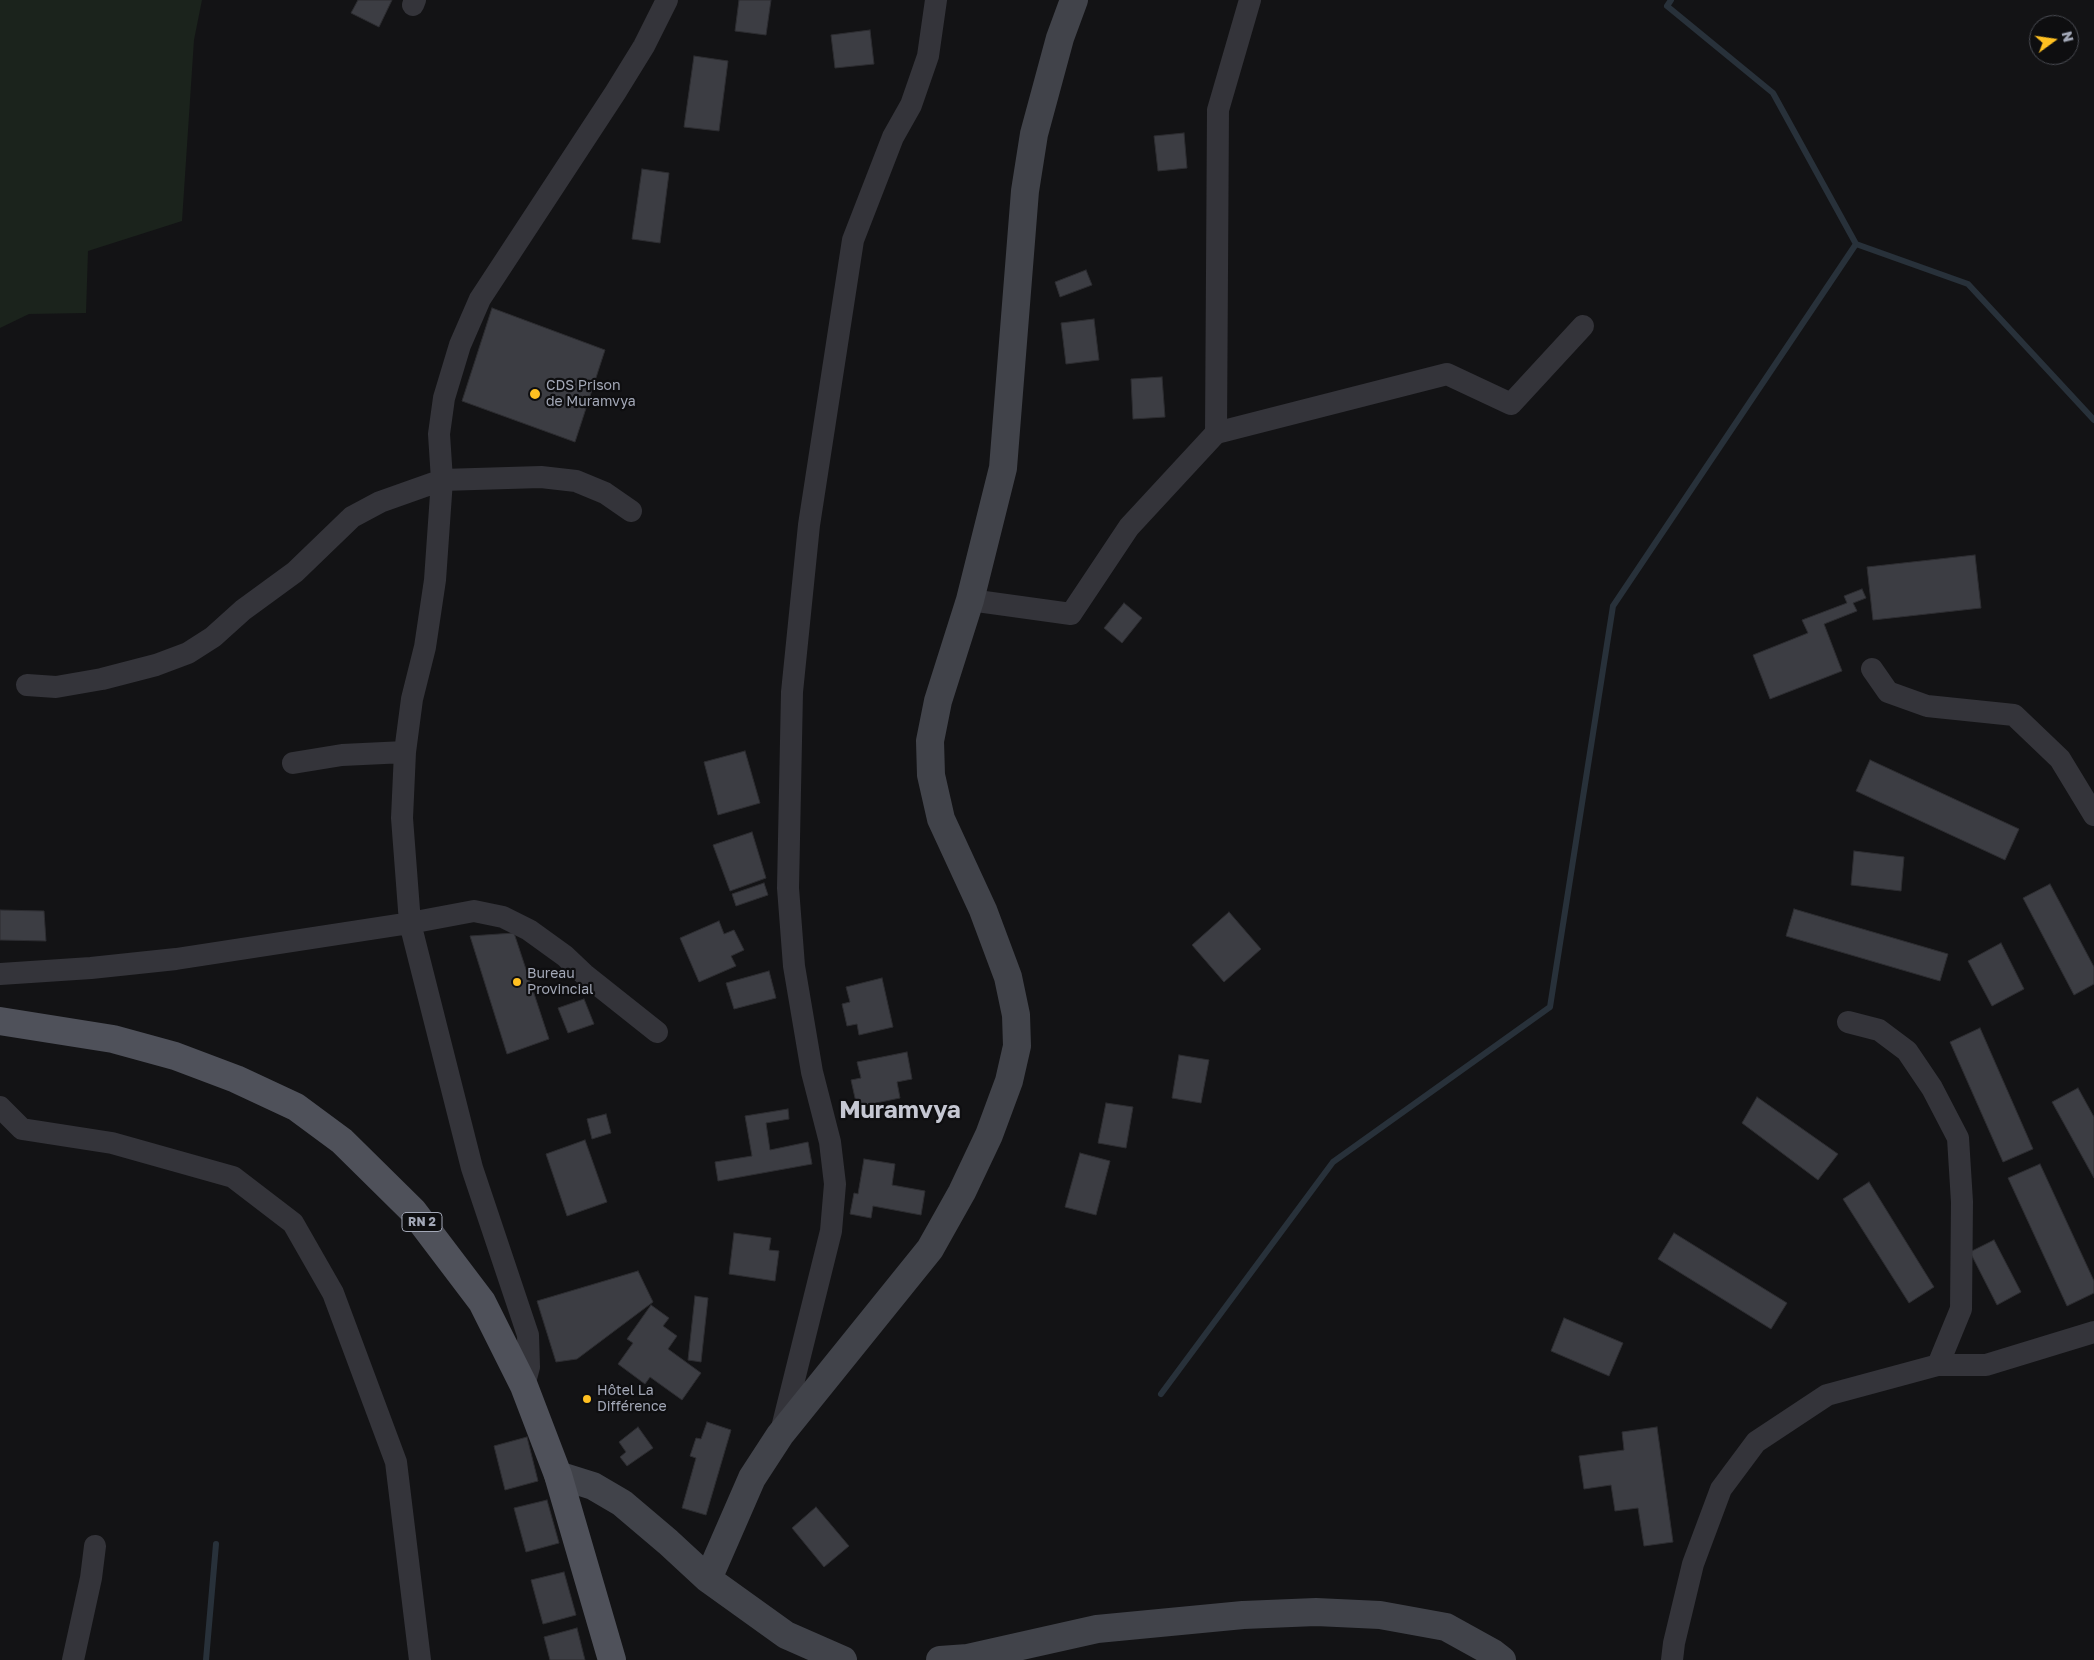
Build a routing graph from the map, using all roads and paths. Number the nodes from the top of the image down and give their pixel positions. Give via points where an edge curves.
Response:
1 (666, 0) edge
2 (936, 0) edge
3 (1074, 0) edge
4 (1250, 0) edge
5 (1583, 326) dead end
6 (1216, 433) junction
7 (442, 480) junction
8 (631, 511) dead end
9 (970, 600) junction
10 (1872, 669) dead end
11 (27, 685) dead end
12 (406, 752) junction
13 (293, 763) dead end
14 (2094, 815) edge
15 (410, 923) junction
16 (0, 974) edge
17 (0, 1022) edge
18 (1848, 1022) dead end
19 (657, 1032) dead end
20 (0, 1107) edge
21 (2094, 1332) edge
22 (1938, 1364) junction
23 (524, 1386) junction
24 (780, 1435) junction
25 (558, 1475) junction
26 (95, 1546) dead end
27 (708, 1579) junction
28 (73, 1660) edge
29 (420, 1660) edge
30 (612, 1660) edge
31 (843, 1660) edge
32 (940, 1660) edge
33 (1502, 1660) edge
34 (1672, 1660) edge

1 - 7 street via 644,46 615,93 480,299 460,345 444,398 439,434
2 - 24 street via 928,56 911,105 893,137 853,240 808,535 792,692 788,888 795,974 812,1072 830,1142 835,1184 830,1231
3 - 9 main road via 1060,38 1034,134 1025,191 1003,468
4 - 6 street via 1218,110
5 - 6 street via 1511,404 1446,374
6 - 9 street via 1130,527 1071,614
7 - 8 street via 541,477 576,481 605,493
7 - 11 street via 380,502 352,518 295,572 188,654 102,679 56,687
7 - 12 street via 426,647 412,699
9 - 24 main road via 938,701 930,741 931,775 941,818 983,910 1008,977 1016,1015 1017,1046 1009,1082 989,1135 930,1249
10 - 14 street via 1888,692 1927,706 2014,715 2060,759
12 - 13 street via 342,755
12 - 15 street via 402,818
15 - 16 street via 176,959
15 - 19 street via 474,911 503,917 529,930 565,956
15 - 23 street via 472,1168 528,1335 529,1367
17 - 23 main road, RN 2 via 113,1039 175,1056 296,1107 342,1140 413,1211 482,1302
18 - 22 street via 1879,1030 1907,1051 1932,1088 1958,1138 1962,1202 1961,1309
20 - 29 street via 22,1129 112,1143 232,1177 293,1223 333,1292 396,1462
21 - 22 street via 1986,1365
22 - 34 street via 1827,1395 1756,1442 1721,1489 1693,1564
23 - 25 main road, RN 2
24 - 27 main road via 752,1478
25 - 27 main road via 593,1486 622,1503
25 - 30 main road, RN 2
26 - 28 street
27 - 31 main road via 786,1635
32 - 33 main road via 968,1658 1097,1629 1243,1615 1316,1612 1380,1615 1446,1627

